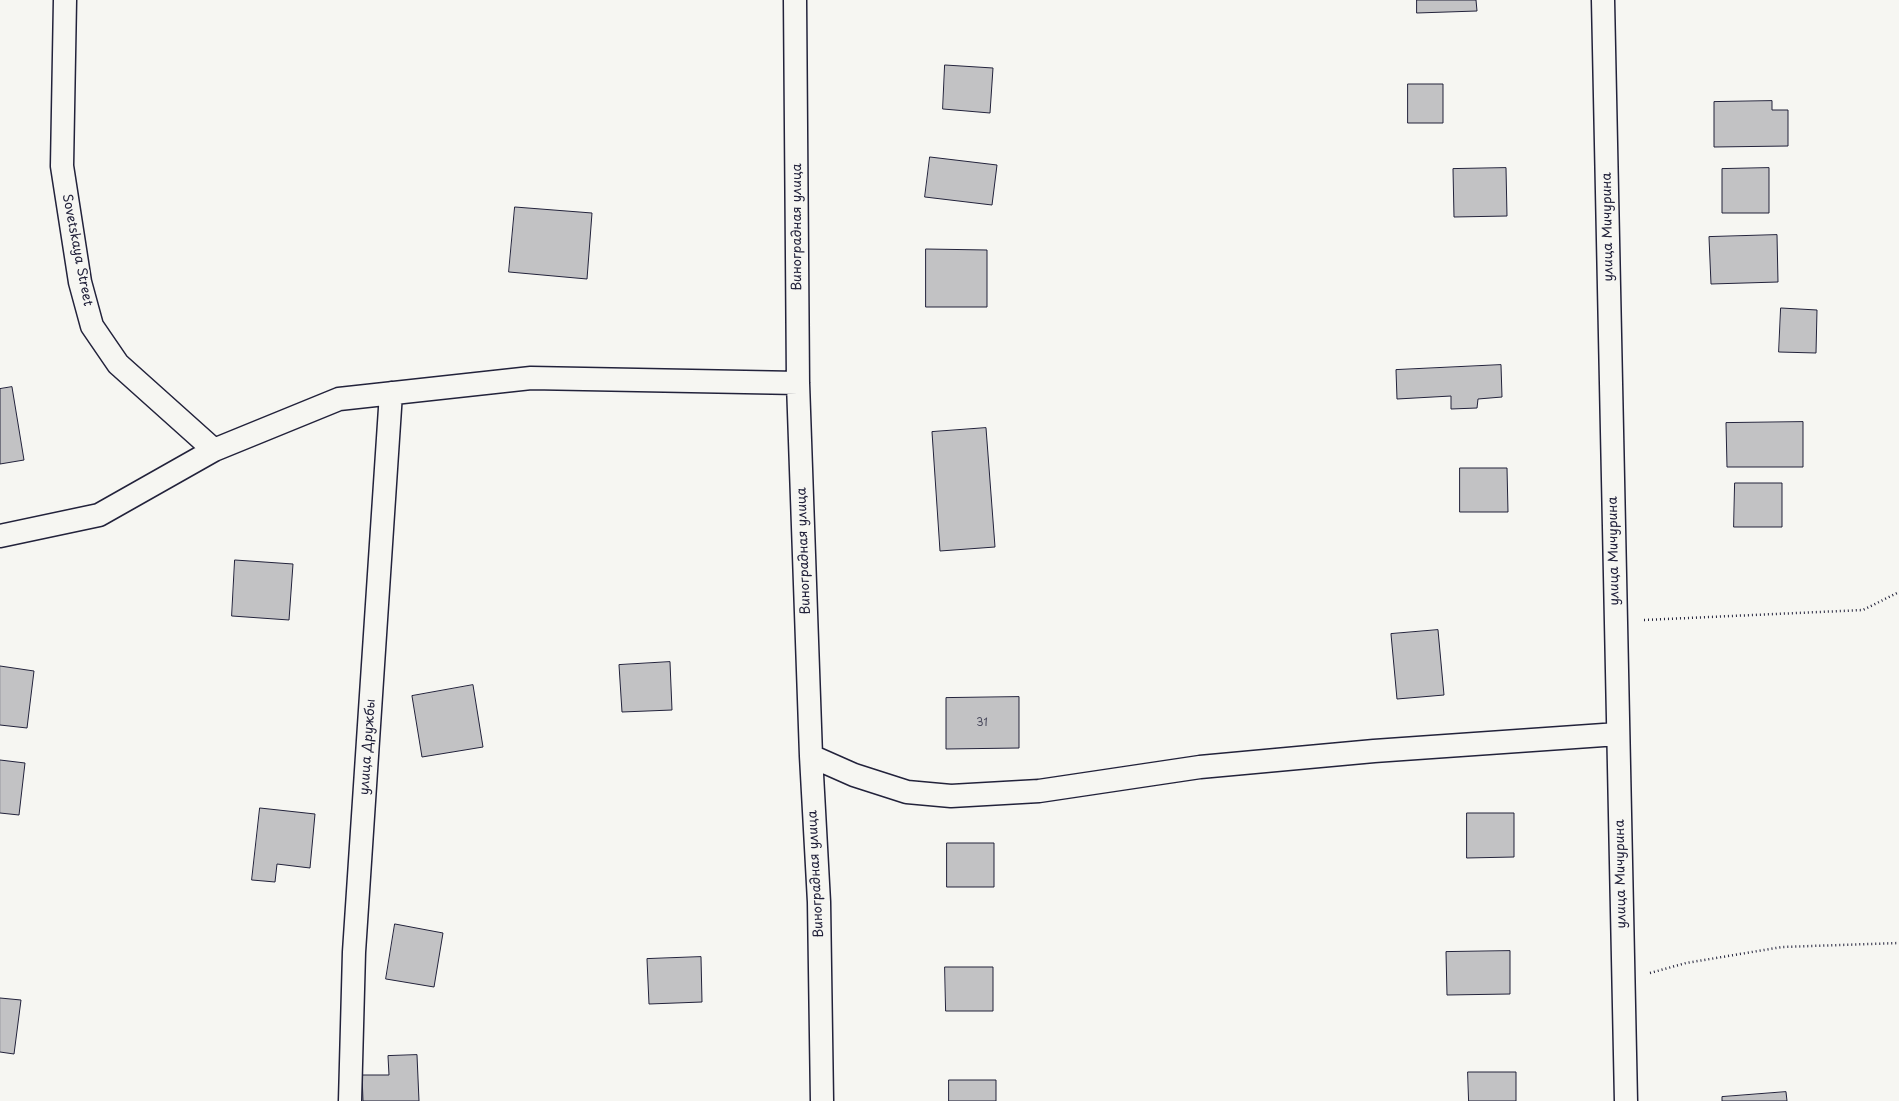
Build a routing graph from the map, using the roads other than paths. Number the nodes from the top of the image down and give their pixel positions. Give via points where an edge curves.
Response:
1 (65, 0) edge
2 (795, 0) edge
3 (1603, 0) edge
4 (798, 383) junction
5 (391, 393) junction
6 (214, 450) junction
7 (0, 536) edge
8 (1618, 734) junction
9 (811, 756) junction
10 (350, 1101) edge
11 (822, 1101) edge
12 (1626, 1101) edge

1 - 6 street, Sovetskaya Street via 62,166 80,282 92,326 118,364
2 - 4 street, Виноградная улица
3 - 8 street, улица Мичурина
4 - 5 street via 531,378
4 - 9 street, Виноградная улица
5 - 6 street via 339,399
5 - 10 street, улица Дружбы via 354,952
6 - 7 street via 100,515
8 - 9 street via 1216,765 1039,791 951,796 907,792 854,775
8 - 12 street, улица Мичурина
9 - 11 street, Виноградная улица via 819,902

